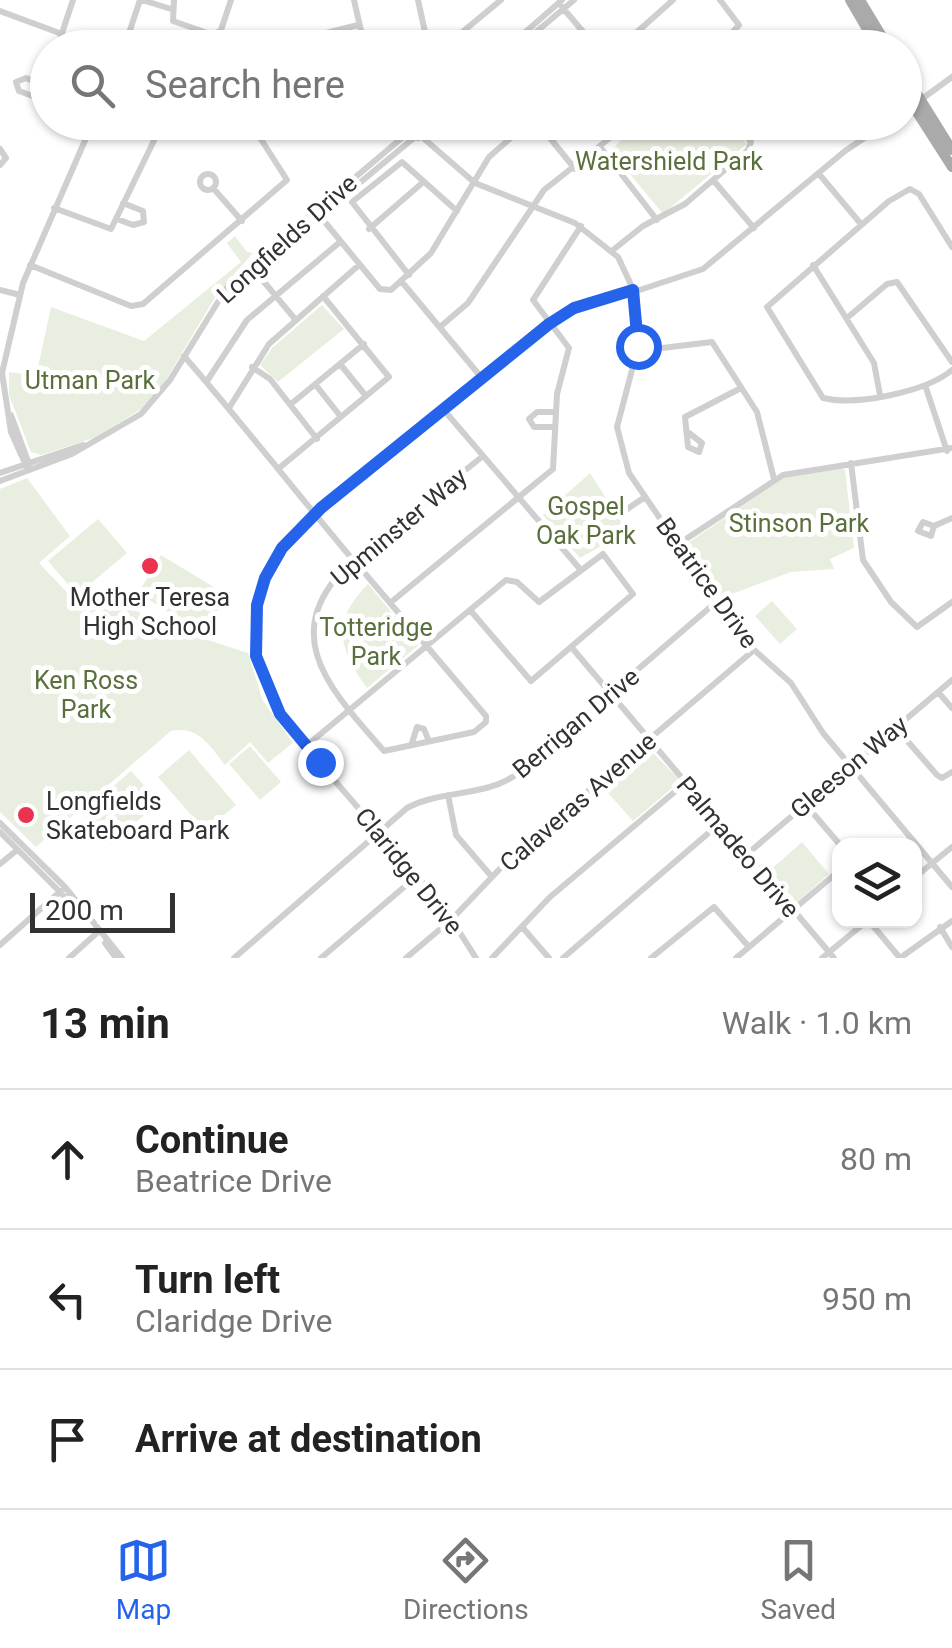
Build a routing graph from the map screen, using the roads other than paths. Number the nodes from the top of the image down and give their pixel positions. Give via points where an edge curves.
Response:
1 (73, 0) edge
2 (141, 0) edge
3 (231, 0) edge
4 (354, 0) edge
5 (418, 0) edge
6 (502, 0) edge
7 (574, 0) edge
8 (673, 0) edge
9 (850, 0) edge
10 (860, 0) edge
11 (722, 1) edge
12 (173, 4) edge
13 (561, 4) edge
14 (0, 11) edge
15 (358, 24) junction
16 (51, 30) edge
17 (63, 30) edge
18 (130, 30) edge
19 (198, 30) edge
20 (222, 30) edge
21 (336, 30) edge
22 (360, 30) edge
23 (425, 30) edge
24 (464, 30) edge
25 (529, 30) edge
26 (534, 30) edge
27 (582, 30) edge
28 (639, 30) edge
29 (735, 30) edge
30 (868, 30) edge
31 (878, 30) edge
32 (952, 77) edge
33 (922, 100) edge
34 (922, 117) edge
35 (922, 121) edge
36 (85, 140) edge
37 (154, 140) edge
38 (261, 140) edge
39 (405, 140) edge
40 (428, 140) edge
41 (510, 140) edge
42 (549, 140) edge
43 (610, 140) edge
44 (747, 140) edge
45 (864, 140) edge
46 (601, 148) junction
47 (0, 149) edge
48 (952, 150) edge
49 (0, 164) edge
50 (952, 167) edge
51 (575, 169) junction
52 (819, 174) junction
53 (713, 180) junction
54 (421, 183) junction
55 (475, 183) junction
56 (213, 188) dead end
57 (123, 203) junction
58 (532, 206) junction
59 (54, 208) junction
60 (457, 211) junction
61 (317, 213) junction
62 (118, 219) junction
63 (657, 220) junction
64 (242, 222) junction
65 (861, 224) junction
66 (582, 226) junction
67 (754, 228) junction
68 (369, 229) junction
69 (340, 242) junction
70 (952, 247) edge
71 (613, 251) junction
72 (813, 264) junction
73 (30, 265) junction
74 (359, 265) junction
75 (252, 268) junction
76 (409, 275) junction
77 (402, 282) junction
78 (0, 290) edge
79 (633, 290) junction
80 (20, 295) junction
81 (274, 296) junction
82 (322, 296) junction
83 (847, 318) junction
84 (295, 320) junction
85 (549, 324) junction
86 (440, 328) junction
87 (364, 344) junction
88 (637, 351) junction
89 (184, 356) junction
90 (952, 362) edge
91 (340, 364) junction
92 (252, 367) junction
93 (952, 370) edge
94 (481, 377) junction
95 (207, 382) junction
96 (315, 384) junction
97 (742, 388) junction
98 (926, 388) junction
99 (2, 395) edge
100 (880, 395) junction
101 (366, 396) junction
102 (291, 404) junction
103 (229, 408) junction
104 (443, 408) junction
105 (556, 412) junction
106 (341, 418) junction
107 (556, 427) junction
108 (689, 433) dead end
109 (317, 439) junction
110 (949, 450) edge
111 (483, 456) junction
112 (851, 464) junction
113 (26, 466) junction
114 (278, 469) junction
115 (0, 477) edge
116 (774, 478) junction
117 (645, 497) junction
118 (519, 498) junction
119 (315, 514) junction
120 (617, 516) dead end
121 (952, 518) edge
122 (934, 526) dead end
123 (677, 545) junction
124 (353, 560) junction
125 (580, 570) junction
126 (952, 602) edge
127 (390, 603) junction
128 (716, 603) junction
129 (470, 610) junction
130 (427, 645) junction
131 (572, 649) junction
132 (754, 650) junction
133 (952, 680) edge
134 (938, 692) junction
135 (611, 694) junction
136 (952, 708) edge
137 (348, 710) junction
138 (896, 728) junction
139 (428, 739) junction
140 (649, 741) junction
141 (412, 742) junction
142 (306, 746) junction
143 (851, 766) junction
144 (952, 772) edge
145 (684, 784) junction
146 (448, 795) junction
147 (806, 804) junction
148 (0, 823) edge
149 (719, 824) junction
150 (379, 831) junction
151 (0, 832) edge
152 (834, 838) edge
153 (952, 847) edge
154 (20, 848) junction
155 (746, 855) junction
156 (932, 863) junction
157 (0, 864) edge
158 (922, 871) edge
159 (417, 876) junction
160 (492, 876) junction
161 (832, 877) edge
162 (952, 887) edge
163 (62, 890) junction
164 (792, 910) junction
165 (452, 919) junction
166 (952, 921) edge
167 (523, 928) junction
168 (859, 928) edge
169 (875, 928) edge
170 (940, 928) junction
171 (98, 932) junction
172 (0, 945) edge
173 (749, 947) junction
174 (952, 947) edge
175 (828, 956) edge
176 (69, 958) edge
177 (119, 958) edge
178 (234, 958) edge
179 (321, 958) edge
180 (406, 958) edge
181 (476, 958) edge
182 (492, 958) edge
183 (549, 958) edge
184 (563, 958) edge
185 (651, 958) edge
186 (736, 958) edge
187 (900, 958) edge

1 - 17 street
2 - 12 street
2 - 18 street
3 - 20 street
4 - 15 street
5 - 23 street
6 - 24 street
7 - 13 street
8 - 28 street
9 - 30 main road
10 - 31 main road
11 - 29 street via 739,26
12 - 19 street via 176,23
13 - 25 street
13 - 26 street
13 - 27 street
14 - 16 street
15 - 21 street
15 - 22 street
32 - 33 street
34 - 48 main road
35 - 50 main road
36 - 59 street
37 - 57 street
38 - 64 street via 287,180
39 - 61 street, Longfields Drive
40 - 55 street, Beatrice Drive
41 - 55 street via 489,157
42 - 51 street
43 - 46 street
44 - 53 street via 751,146
45 - 52 street, Claridge Drive
46 - 51 street
46 - 63 street
47 - 49 street via 6,158
51 - 58 street
52 - 65 street
52 - 67 street, Claridge Drive
53 - 63 street
53 - 67 street
54 - 60 street
54 - 68 street
54 - 68 street via 399,163 352,202
55 - 58 street, Beatrice Drive
55 - 60 street
56 - 64 street
57 - 62 street
57 - 62 street via 143,211 144,222 133,226
58 - 66 street, Beatrice Drive
58 - 86 street via 468,303
59 - 62 street via 107,230
59 - 73 street
60 - 76 street
61 - 69 street
61 - 75 street, Longfields Drive
63 - 71 street
64 - 73 street via 137,306
65 - 70 street via 914,190
65 - 72 street
66 - 71 street, Beatrice Drive
66 - 85 street via 533,300
67 - 79 street, Claridge Drive via 697,272
68 - 76 street
69 - 74 street
69 - 81 street
71 - 79 street, Beatrice Drive
72 - 83 street
72 - 100 street via 771,300 768,312 823,398
73 - 80 street
74 - 77 street via 386,291
74 - 82 street
75 - 81 street
75 - 89 street, Longfields Drive via 210,308
76 - 77 street
77 - 86 street
78 - 80 street
79 - 85 street, Claridge Drive via 574,308
79 - 88 street, Beatrice Drive
80 - 99 street
81 - 84 street
81 - 95 street via 239,328
82 - 84 street
82 - 87 street
83 - 90 street via 898,282
83 - 100 street via 874,363
84 - 92 street
85 - 94 street, Claridge Drive
85 - 105 street via 569,348
86 - 94 street
87 - 91 street
87 - 101 street via 389,374
88 - 97 street via 708,340
88 - 117 street, Beatrice Drive via 616,427 623,461
89 - 95 street
89 - 113 street, Longfields Drive via 148,407 94,442
91 - 96 street
91 - 101 street
92 - 102 street
92 - 103 street
93 - 98 street
94 - 104 street, Claridge Drive
95 - 103 street
96 - 102 street
96 - 106 street
97 - 108 street via 688,414
97 - 116 street via 757,412
98 - 100 street
98 - 110 street
99 - 113 street
101 - 106 street
102 - 109 street
103 - 114 street
104 - 111 street
104 - 119 street, Claridge Drive
105 - 107 street
105 - 107 street via 536,412 529,420 534,427
106 - 109 street
107 - 118 street via 552,470
109 - 114 street
110 - 112 street
111 - 118 street
111 - 124 street, Upminster Way
112 - 116 street
112 - 126 street via 861,554 891,602 917,627
113 - 115 street, Longfields Drive
114 - 119 street
116 - 123 street
117 - 120 street
117 - 123 street, Beatrice Drive
118 - 125 street
118 - 127 street
119 - 124 street
119 - 142 street, Claridge Drive via 273,561 255,624 268,693
121 - 122 street
123 - 128 street, Beatrice Drive
124 - 127 street
124 - 137 street, Upminster Way via 324,591 314,626 318,666
125 - 129 street via 540,602 512,579
125 - 131 street via 603,554 633,594
127 - 130 street
128 - 132 street, Beatrice Drive
128 - 135 street, Berrigan Drive
129 - 130 street
129 - 131 street via 531,680
130 - 137 street
130 - 139 street via 486,716 474,732
131 - 135 street, Palmadeo Drive
132 - 140 street, Calaveras Avenue
132 - 143 street, Beatrice Drive via 791,683
133 - 134 street, Gleeson Way
134 - 136 street
134 - 138 street, Gleeson Way
135 - 140 street, Palmadeo Drive
135 - 146 street, Berrigan Drive via 506,782
137 - 141 street, Upminster Way via 384,750
137 - 142 street
138 - 143 street, Gleeson Way
138 - 144 street via 937,776
139 - 141 street
139 - 141 street via 417,727
140 - 145 street, Palmadeo Drive
140 - 160 street, Calaveras Avenue
142 - 150 street, Claridge Drive
143 - 147 street, Gleeson Way
143 - 156 street, Beatrice Drive
145 - 149 street, Palmadeo Drive
145 - 167 street via 550,896
146 - 150 street, Berrigan Drive via 416,803
146 - 160 street via 456,835
147 - 152 street
147 - 155 street, Gleeson Way
148 - 154 street
149 - 155 street, Palmadeo Drive
149 - 184 street
150 - 159 street, Claridge Drive
150 - 178 street, Berrigan Drive
151 - 154 street
153 - 156 street
154 - 157 street
154 - 163 street
155 - 164 street, Palmadeo Drive
156 - 158 street
156 - 162 street, Beatrice Drive
159 - 165 street, Claridge Drive
159 - 179 street
160 - 165 street, Calaveras Avenue
161 - 164 street
163 - 171 street
163 - 172 street
163 - 177 street
164 - 173 street
164 - 175 street, Palmadeo Drive
165 - 180 street, Calaveras Avenue
165 - 181 street, Claridge Drive
166 - 170 street
167 - 182 street
167 - 183 street
168 - 175 street
169 - 187 street
170 - 174 street
170 - 187 street
171 - 176 street
171 - 177 street
173 - 185 street via 714,908
173 - 186 street

